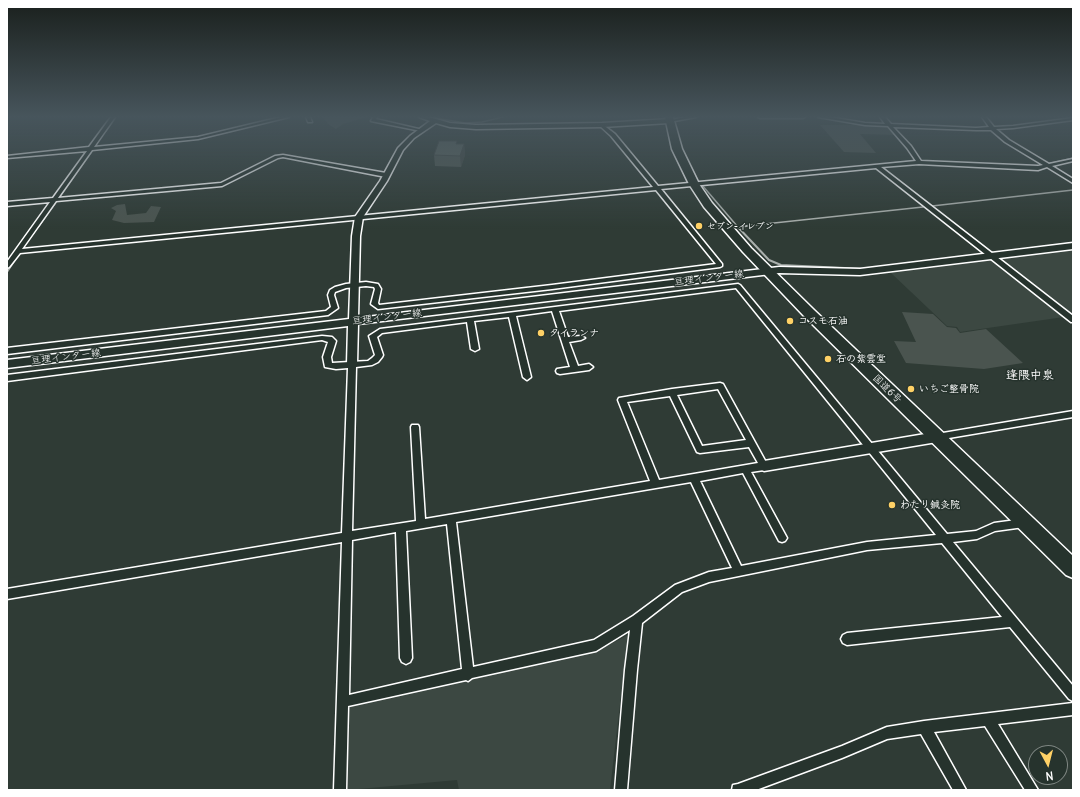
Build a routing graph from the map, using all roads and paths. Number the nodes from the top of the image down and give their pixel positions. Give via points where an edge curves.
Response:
1 (36, 154) edge
2 (87, 154) edge
3 (397, 154) edge
4 (629, 154) edge
5 (678, 154) edge
6 (914, 154) edge
7 (1029, 154) edge
8 (7, 157) edge
9 (1073, 160) edge
10 (919, 162) junction
11 (1048, 166) junction
12 (878, 167) junction
13 (386, 176) junction
14 (1073, 181) edge
15 (694, 184) junction
16 (657, 188) junction
17 (54, 200) junction
18 (7, 204) edge
19 (359, 217) junction
20 (1073, 246) edge
21 (18, 251) junction
22 (991, 256) junction
23 (7, 266) edge
24 (768, 271) junction
25 (355, 285) junction
26 (555, 310) junction
27 (512, 315) junction
28 (470, 320) junction
29 (1073, 320) edge
30 (354, 321) junction
31 (581, 338) dead end
32 (565, 340) junction
33 (475, 350) dead end
34 (7, 351) edge
35 (7, 364) edge
36 (352, 364) junction
37 (589, 367) dead end
38 (575, 369) junction
39 (560, 371) dead end
40 (527, 377) dead end
41 (7, 378) edge
42 (672, 392) junction
43 (1073, 414) edge
44 (415, 427) dead end
45 (937, 437) junction
46 (752, 443) junction
47 (870, 448) junction
48 (764, 466) junction
49 (745, 469) junction
50 (694, 478) junction
51 (656, 484) junction
52 (451, 520) junction
53 (1025, 522) junction
54 (421, 524) junction
55 (401, 528) junction
56 (348, 536) junction
57 (782, 538) dead end
58 (945, 539) junction
59 (1073, 569) edge
60 (738, 570) junction
61 (7, 594) edge
62 (637, 620) junction
63 (1013, 621) junction
64 (847, 639) dead end
65 (406, 658) dead end
66 (468, 675) junction
67 (1073, 695) edge
68 (342, 702) junction
69 (1073, 709) edge
70 (988, 719) junction
71 (924, 727) junction
72 (340, 790) edge
73 (621, 790) edge
74 (738, 790) edge
75 (960, 790) edge
76 (1032, 790) edge

1 - 8 street
2 - 17 street
3 - 13 main road
4 - 16 street
5 - 15 highway, 国道6号
6 - 10 street
7 - 11 street
9 - 11 street
10 - 11 street via 1022,168
10 - 12 street
11 - 14 street
12 - 15 street
12 - 22 street
13 - 17 street via 283,156 222,184
13 - 19 main road
15 - 16 street
15 - 24 highway, 国道6号 via 725,225
16 - 19 street
16 - 25 street via 720,265 378,307 374,304 378,289 376,285
17 - 18 street
17 - 21 street
19 - 21 street
19 - 25 main road
20 - 22 main road, 亘理インター線
21 - 23 street
22 - 24 main road, 亘理インター線 via 860,272
22 - 29 street
24 - 30 main road, 亘理インター線
24 - 45 highway, 国道6号
25 - 30 main road
25 - 34 street via 339,287 332,291 330,295 335,308 328,313
26 - 27 street
26 - 32 street
26 - 47 street via 738,286
27 - 28 street
27 - 40 street
28 - 33 street
28 - 36 street via 380,331 373,336 379,352 378,357 369,363
30 - 35 main road, 亘理インター線
30 - 36 main road
31 - 32 street
32 - 38 street
36 - 41 street via 328,365 327,357 332,342 322,338
36 - 56 street
37 - 38 street
38 - 39 street
42 - 46 street via 720,386
42 - 46 street via 700,450
42 - 51 street via 622,400
43 - 45 street
44 - 54 street
45 - 47 main road
45 - 53 highway, 国道6号
46 - 48 street
47 - 48 main road
47 - 58 street
48 - 49 street
49 - 50 street
49 - 57 street
50 - 51 street
50 - 60 street
51 - 52 street
52 - 54 street
52 - 66 street
53 - 58 street via 994,527 977,535
53 - 59 highway, 国道6号
54 - 55 street
55 - 56 street
55 - 65 street
56 - 61 street
56 - 68 street
58 - 60 street via 867,546
58 - 63 street
60 - 62 street via 679,588
62 - 66 street via 596,645
62 - 73 street
63 - 64 street
63 - 67 street
66 - 68 street
68 - 72 street
69 - 70 street
70 - 71 street
70 - 76 street
71 - 74 street via 887,733
71 - 75 street

